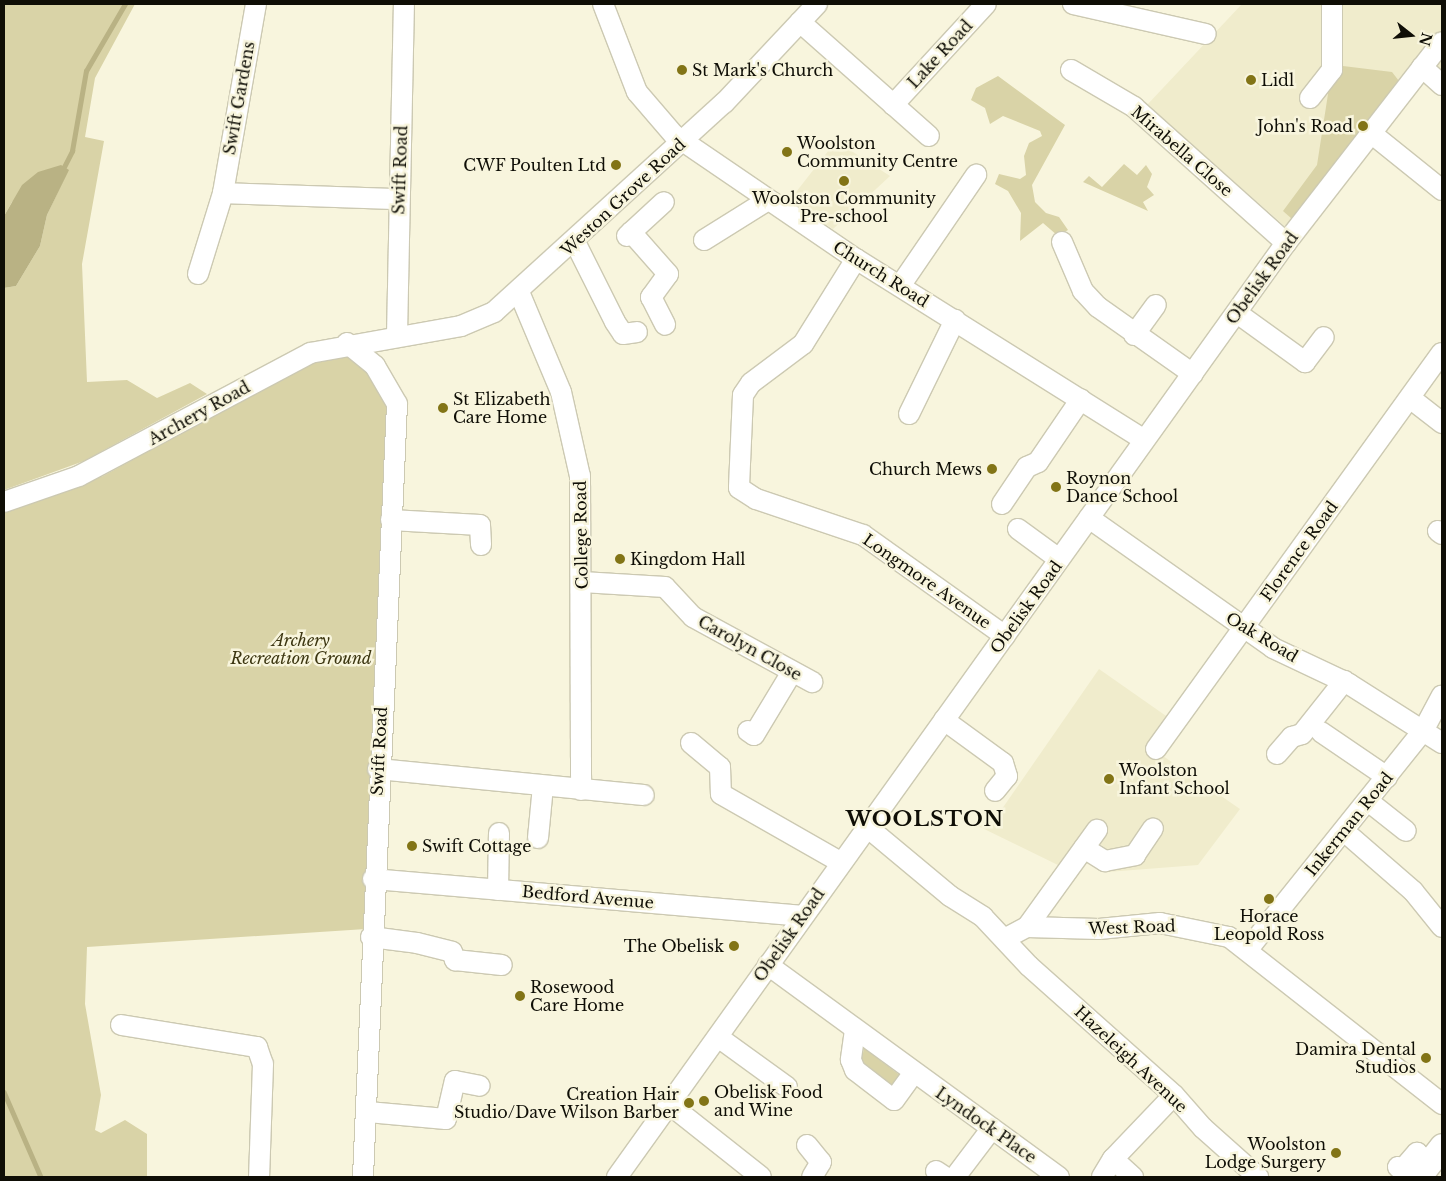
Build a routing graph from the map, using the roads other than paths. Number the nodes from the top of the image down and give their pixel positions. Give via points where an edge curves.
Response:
1 (256, 4) edge
2 (404, 4) edge
3 (604, 4) edge
4 (817, 4) edge
5 (986, 4) edge
6 (1073, 4) edge
7 (1332, 4) edge
8 (800, 22) junction
9 (1206, 34) dead end
10 (1442, 42) edge
11 (1422, 67) junction
12 (1071, 70) dead end
13 (1442, 85) edge
14 (1310, 98) dead end
15 (893, 105) junction
16 (1371, 133) junction
17 (929, 136) dead end
18 (684, 141) junction
19 (976, 175) dead end
20 (1442, 190) edge
21 (223, 193) junction
22 (398, 199) junction
23 (768, 200) junction
24 (664, 202) dead end
25 (615, 204) junction
26 (632, 232) junction
27 (704, 240) dead end
28 (575, 242) junction
29 (1062, 242) dead end
30 (1286, 244) junction
31 (856, 259) junction
32 (198, 274) dead end
33 (900, 286) junction
34 (519, 292) junction
35 (1156, 305) dead end
36 (1237, 312) junction
37 (955, 320) junction
38 (665, 325) dead end
39 (637, 332) dead end
40 (397, 335) junction
41 (1134, 335) junction
42 (1324, 337) dead end
43 (347, 344) junction
44 (1442, 353) edge
45 (1193, 374) junction
46 (1410, 398) junction
47 (1081, 400) junction
48 (909, 414) dead end
49 (1442, 422) edge
50 (1144, 440) junction
51 (4, 502) edge
52 (1002, 504) dead end
53 (1089, 518) junction
54 (391, 520) junction
55 (1018, 529) dead end
56 (481, 546) dead end
57 (1059, 559) junction
58 (582, 582) junction
59 (1243, 628) junction
60 (1005, 636) junction
61 (792, 672) junction
62 (812, 682) dead end
63 (1344, 682) junction
64 (1442, 696) edge
65 (944, 720) junction
66 (1423, 731) junction
67 (1321, 732) dead end
68 (755, 735) dead end
69 (691, 743) dead end
70 (1442, 743) edge
71 (1156, 749) dead end
72 (1277, 754) dead end
73 (378, 768) junction
74 (1387, 777) junction
75 (543, 786) junction
76 (581, 790) junction
77 (995, 791) dead end
78 (644, 795) dead end
79 (1368, 801) junction
80 (866, 826) junction
81 (1153, 828) dead end
82 (1097, 830) dead end
83 (1406, 831) dead end
84 (499, 833) dead end
85 (538, 838) dead end
86 (1352, 838) dead end
87 (1084, 848) junction
88 (840, 862) junction
89 (374, 879) junction
90 (498, 890) junction
91 (802, 916) junction
92 (1027, 927) junction
93 (1442, 927) edge
94 (371, 938) junction
95 (1006, 938) junction
96 (1249, 948) junction
97 (502, 965) dead end
98 (768, 965) junction
99 (120, 1026) dead end
100 (855, 1030) junction
101 (718, 1037) junction
102 (913, 1074) junction
103 (480, 1086) dead end
104 (787, 1087) dead end
105 (1174, 1095) junction
106 (669, 1104) junction
107 (1442, 1104) edge
108 (368, 1112) junction
109 (992, 1128) junction
110 (807, 1145) dead end
111 (1113, 1159) junction
112 (620, 1176) edge
113 (260, 1177) edge
114 (363, 1177) edge
115 (761, 1177) edge
116 (812, 1177) edge
117 (955, 1177) edge
118 (1059, 1177) edge
119 (1102, 1177) edge
120 (1133, 1177) edge
121 (1258, 1177) edge

1 - 21 street, Swift Gardens
2 - 22 street, Swift Road
3 - 18 street, Church Road via 637,92
4 - 8 street, Weston Grove Road
5 - 15 street, Lake Road
6 - 9 street
7 - 14 street via 1332,70
8 - 15 street
8 - 18 street, Weston Grove Road
10 - 11 street, Obelisk Road
11 - 13 street
11 - 16 street, Obelisk Road
12 - 30 street, Mirabella Close via 1134,107
15 - 17 street
16 - 20 street
16 - 30 street, Obelisk Road
18 - 23 street, Church Road
18 - 25 street, Weston Grove Road
19 - 33 street
21 - 22 street
21 - 32 street, Swift Gardens
22 - 40 street, Swift Road
23 - 27 street
23 - 31 street, Church Road
24 - 26 street
25 - 26 street
25 - 28 street, Weston Grove Road
26 - 38 street via 668,274 651,297
28 - 34 street, Weston Grove Road
28 - 39 street via 619,328 628,335
29 - 41 street via 1083,291
30 - 36 street, Obelisk Road
31 - 33 street, Church Road
31 - 60 street, Longmore Avenue via 803,344 751,383 743,395 740,488 770,504 863,535
33 - 37 street, Church Road
34 - 40 street, Weston Grove Road via 477,321
34 - 58 street, College Road via 572,428 580,476
35 - 41 street
36 - 42 street via 1305,362
36 - 45 street, Obelisk Road
37 - 47 street, Church Road
37 - 48 street
40 - 43 street, Archery Road
41 - 45 street
43 - 51 street, Archery Road via 310,353 79,476
43 - 54 street, Swift Road via 375,366 397,404
44 - 46 street, Florence Road
45 - 50 street, Obelisk Road
46 - 49 street
46 - 59 street, Florence Road
47 - 50 street, Church Road
47 - 52 street via 1038,462 1026,467
50 - 53 street, Obelisk Road
53 - 57 street, Obelisk Road
53 - 59 street, Oak Road
54 - 56 street via 480,525
54 - 73 street, Swift Road
55 - 57 street
57 - 60 street, Obelisk Road
58 - 61 street, Carolyn Close via 665,587 693,617
58 - 76 street, College Road
59 - 63 street, Oak Road via 1273,648
59 - 71 street, Florence Road
60 - 65 street, Obelisk Road
61 - 62 street, Carolyn Close
61 - 68 street
63 - 66 street, Oak Road
63 - 72 street via 1302,734 1292,737
64 - 66 street, Inkerman Road
65 - 77 street via 1003,764 1007,776
65 - 80 street, Obelisk Road
66 - 70 street, Oak Road
66 - 74 street, Inkerman Road
67 - 74 street
69 - 88 street via 720,767 721,794
73 - 75 street
73 - 89 street, Swift Road
74 - 79 street, Inkerman Road
75 - 76 street
75 - 85 street
76 - 78 street
79 - 83 street
79 - 96 street, Inkerman Road
80 - 88 street, Obelisk Road
80 - 95 street
81 - 87 street via 1135,855 1106,861
82 - 87 street
84 - 90 street
86 - 93 street via 1413,891
87 - 92 street
88 - 91 street, Obelisk Road
89 - 90 street, Bedford Avenue
89 - 94 street, Swift Road
90 - 91 street, Bedford Avenue
91 - 98 street, Obelisk Road
92 - 95 street, West Road
92 - 96 street, West Road via 1099,929 1168,924 1208,930
94 - 97 street via 416,943 452,952 455,960
94 - 108 street, Swift Road
95 - 105 street, Hazeleigh Avenue via 1029,966
96 - 107 street, West Road
98 - 100 street, Lyndock Place
98 - 101 street, Obelisk Road
99 - 113 street via 257,1047 263,1064
100 - 102 street, Lyndock Place
100 - 102 street via 851,1060 855,1070 894,1100
101 - 104 street
101 - 106 street, Obelisk Road
102 - 109 street, Lyndock Place
103 - 108 street via 455,1080 446,1119
105 - 111 street
105 - 121 street, Hazeleigh Avenue via 1203,1128
106 - 112 street, Obelisk Road
106 - 115 street
108 - 114 street, Swift Road
109 - 117 street
109 - 118 street, Lyndock Place
110 - 116 street via 821,1162
111 - 119 street
111 - 120 street

